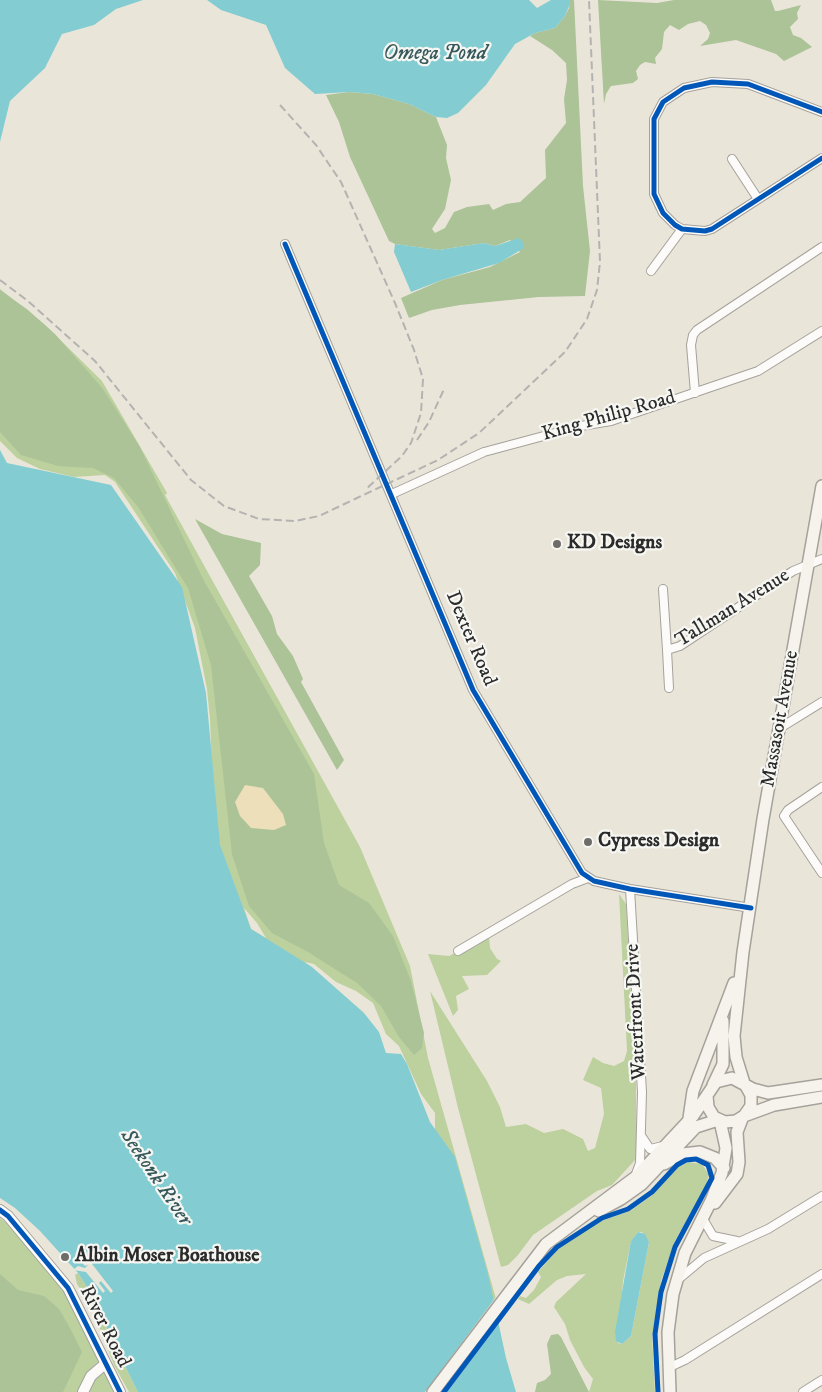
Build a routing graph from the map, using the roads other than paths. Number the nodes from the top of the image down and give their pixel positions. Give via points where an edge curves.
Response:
1 (822, 112) edge
2 (822, 158) edge
3 (732, 159) dead end
4 (758, 199) junction
5 (682, 229) junction
6 (285, 244) dead end
7 (822, 247) edge
8 (650, 271) dead end
9 (822, 331) edge
10 (694, 393) junction
11 (822, 486) edge
12 (392, 494) junction
13 (822, 559) edge
14 (808, 566) junction
15 (663, 589) dead end
16 (667, 650) junction
17 (669, 688) dead end
18 (822, 702) edge
19 (780, 728) junction
20 (822, 787) edge
21 (822, 873) edge
22 (588, 878) junction
23 (630, 890) junction
24 (750, 908) junction
25 (458, 951) dead end
26 (743, 952) junction
27 (734, 983) junction
28 (745, 1084) junction
29 (822, 1085) edge
30 (710, 1091) junction
31 (822, 1097) edge
32 (743, 1117) junction
33 (688, 1120) junction
34 (719, 1120) junction
35 (642, 1136) junction
36 (664, 1145) junction
37 (724, 1168) junction
38 (655, 1171) junction
39 (633, 1179) junction
40 (822, 1196) edge
41 (0, 1210) edge
42 (703, 1219) junction
43 (568, 1226) junction
44 (744, 1240) junction
45 (822, 1274) edge
46 (676, 1282) junction
47 (105, 1364) junction
48 (668, 1368) junction
49 (822, 1380) edge
50 (83, 1392) edge
51 (120, 1392) edge
52 (433, 1392) edge
53 (670, 1392) edge
54 (803, 1392) edge

1 - 5 street via 736,82 712,82 673,93 663,102 654,119 654,194 663,212
2 - 4 street
3 - 4 street
4 - 5 street via 712,229
5 - 8 street
6 - 12 street, Dexter Road
7 - 10 street via 697,330 691,345
9 - 10 street, King Philip Road via 763,370
10 - 12 street, King Philip Road via 606,423 581,426 484,452
11 - 14 main road, Massasoit Avenue
12 - 22 street, Dexter Road via 473,690 564,844
13 - 14 street, Tallman Avenue
14 - 16 street, Tallman Avenue via 793,571 680,646
14 - 19 main road, Massasoit Avenue
15 - 16 street
16 - 17 street, Tallman Avenue
18 - 19 street
19 - 24 main road, Massasoit Avenue
20 - 21 street via 784,816
22 - 23 street
22 - 25 street via 572,884
23 - 24 street
23 - 35 street, Waterfront Drive
24 - 26 main road, Massasoit Avenue
26 - 27 main road, Massasoit Avenue
26 - 28 main road, Massasoit Avenue via 734,1036 736,1057
27 - 30 main road, Massasoit Avenue via 723,1023 723,1064
27 - 33 main road via 693,1091
28 - 29 main road via 768,1093
28 - 30 main road via 729,1078 719,1080
28 - 32 main road via 751,1102
30 - 33 main road, Massasoit Avenue
30 - 34 main road via 709,1110
31 - 32 main road via 774,1105
32 - 34 main road via 732,1122
32 - 42 main road via 737,1132 739,1158 736,1174
33 - 36 main road, Massasoit Avenue
34 - 37 main road via 726,1148
34 - 38 main road via 692,1130
35 - 36 street via 650,1149
35 - 39 street, Waterfront Drive via 640,1163
36 - 39 main road, Massasoit Avenue
37 - 38 main road via 712,1156 696,1152 678,1156
37 - 42 main road
38 - 43 main road via 627,1196
39 - 43 main road, Massasoit Avenue
40 - 44 street
41 - 47 street, River Road via 68,1288
42 - 44 street via 716,1238
42 - 46 main road via 688,1246
43 - 52 main road via 546,1244
44 - 46 street via 700,1260
45 - 48 street
46 - 48 main road via 669,1320
47 - 50 street via 91,1376
47 - 51 street, River Road
48 - 53 main road
49 - 54 street

